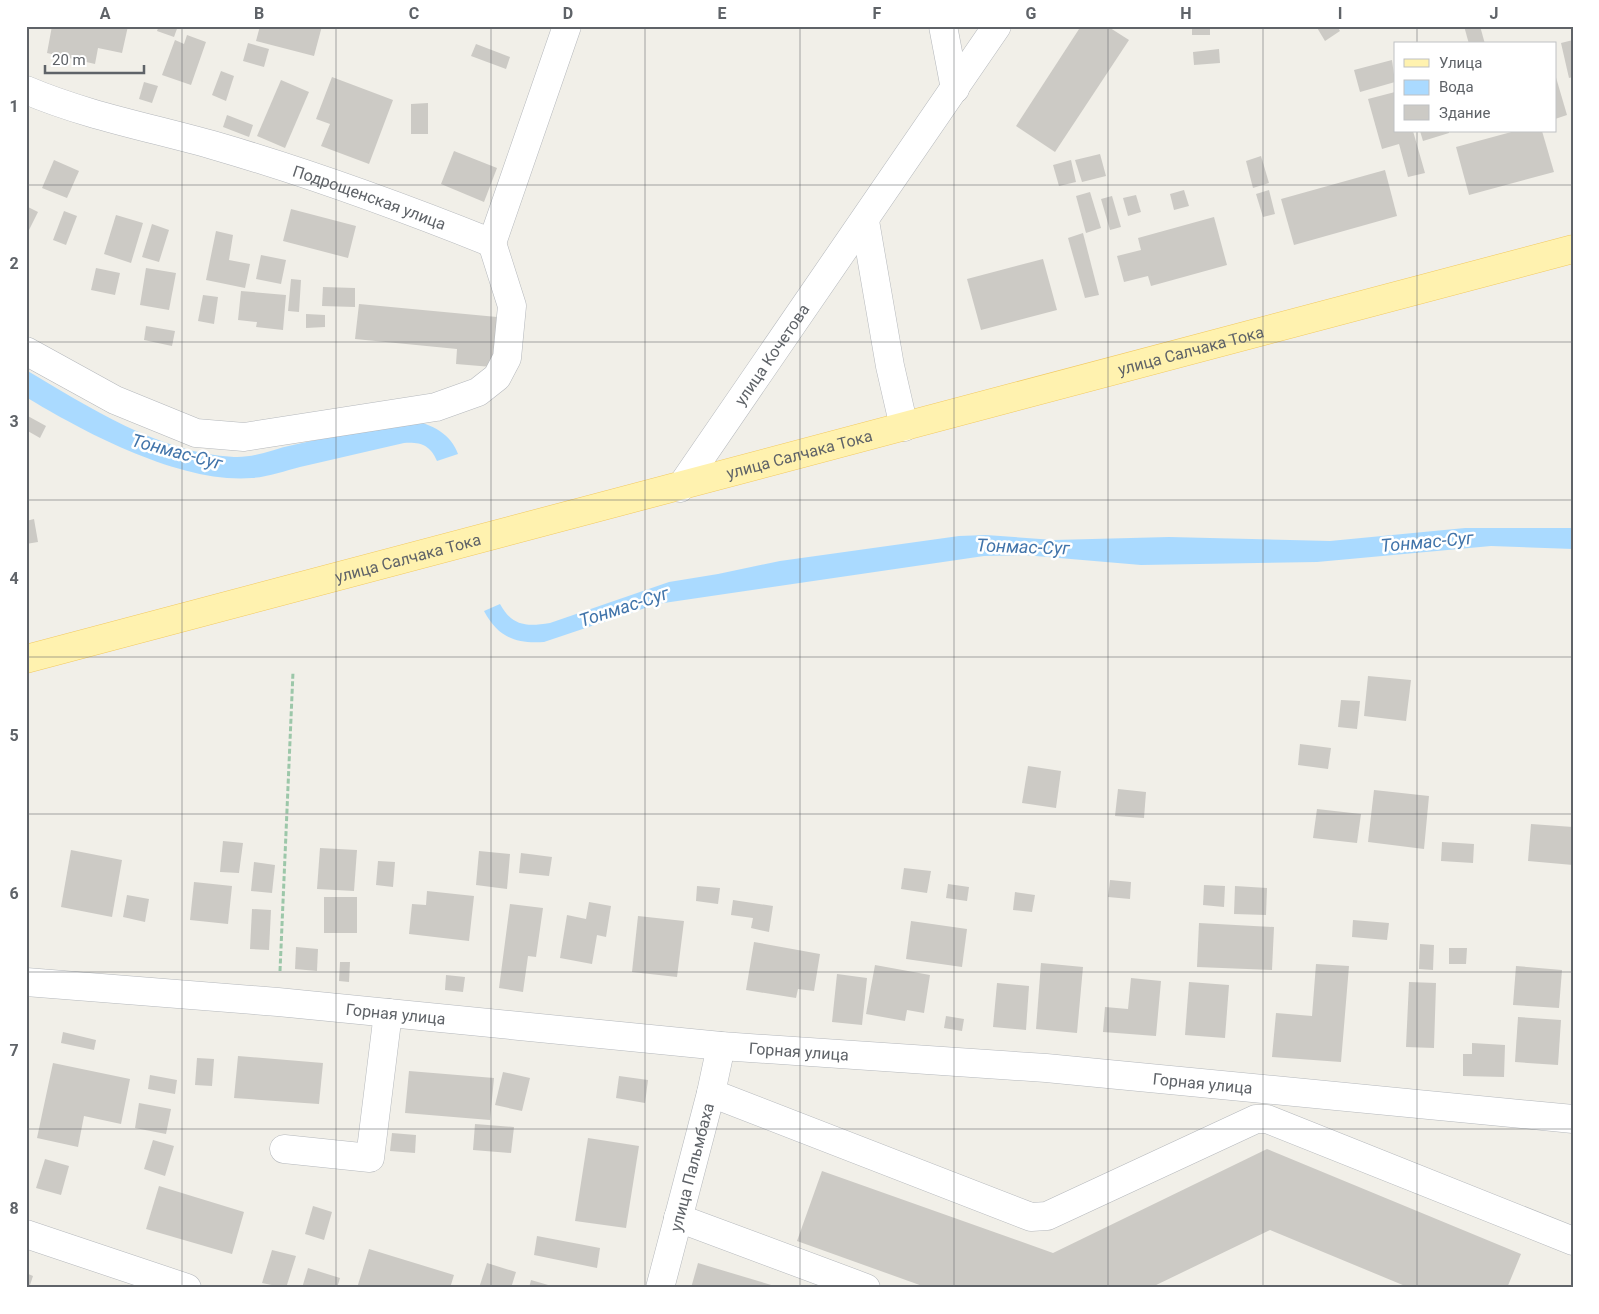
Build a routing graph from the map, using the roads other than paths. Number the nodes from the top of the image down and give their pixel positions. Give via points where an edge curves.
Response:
1 (567, 26) edge
2 (943, 26) edge
3 (997, 26) edge
4 (955, 89) junction
5 (26, 90) edge
6 (865, 220) junction
7 (492, 243) junction
8 (1573, 249) edge
9 (26, 351) edge
10 (904, 427) junction
11 (680, 488) junction
12 (26, 659) edge
13 (27, 984) edge
14 (388, 1013) junction
15 (721, 1046) junction
16 (711, 1093) junction
17 (1573, 1119) edge
18 (284, 1149) dead end
19 (678, 1218) junction
20 (26, 1234) edge
21 (1573, 1241) edge
22 (187, 1288) edge
23 (660, 1288) edge
24 (866, 1288) edge

1 - 7 street
2 - 4 street
3 - 4 street, улица Кочетова
4 - 6 street, улица Кочетова
5 - 7 street, Подрощенская улица via 57,103 216,146 319,179
6 - 10 street
6 - 11 street, улица Кочетова
7 - 9 street via 512,306 508,358 497,377 478,392 436,407 244,437 196,433 115,400
8 - 10 main road, улица Салчака Тока
10 - 11 main road, улица Салчака Тока
11 - 12 main road, улица Салчака Тока
13 - 14 street, Горная улица
14 - 15 street, Горная улица
14 - 18 street via 370,1158
15 - 16 street, улица Пальмбаха
15 - 17 street, Горная улица via 1046,1068
16 - 19 street, улица Пальмбаха
16 - 21 street via 1031,1218 1047,1216 1256,1119 1266,1119
19 - 23 street, улица Пальмбаха
19 - 24 street
20 - 22 street

